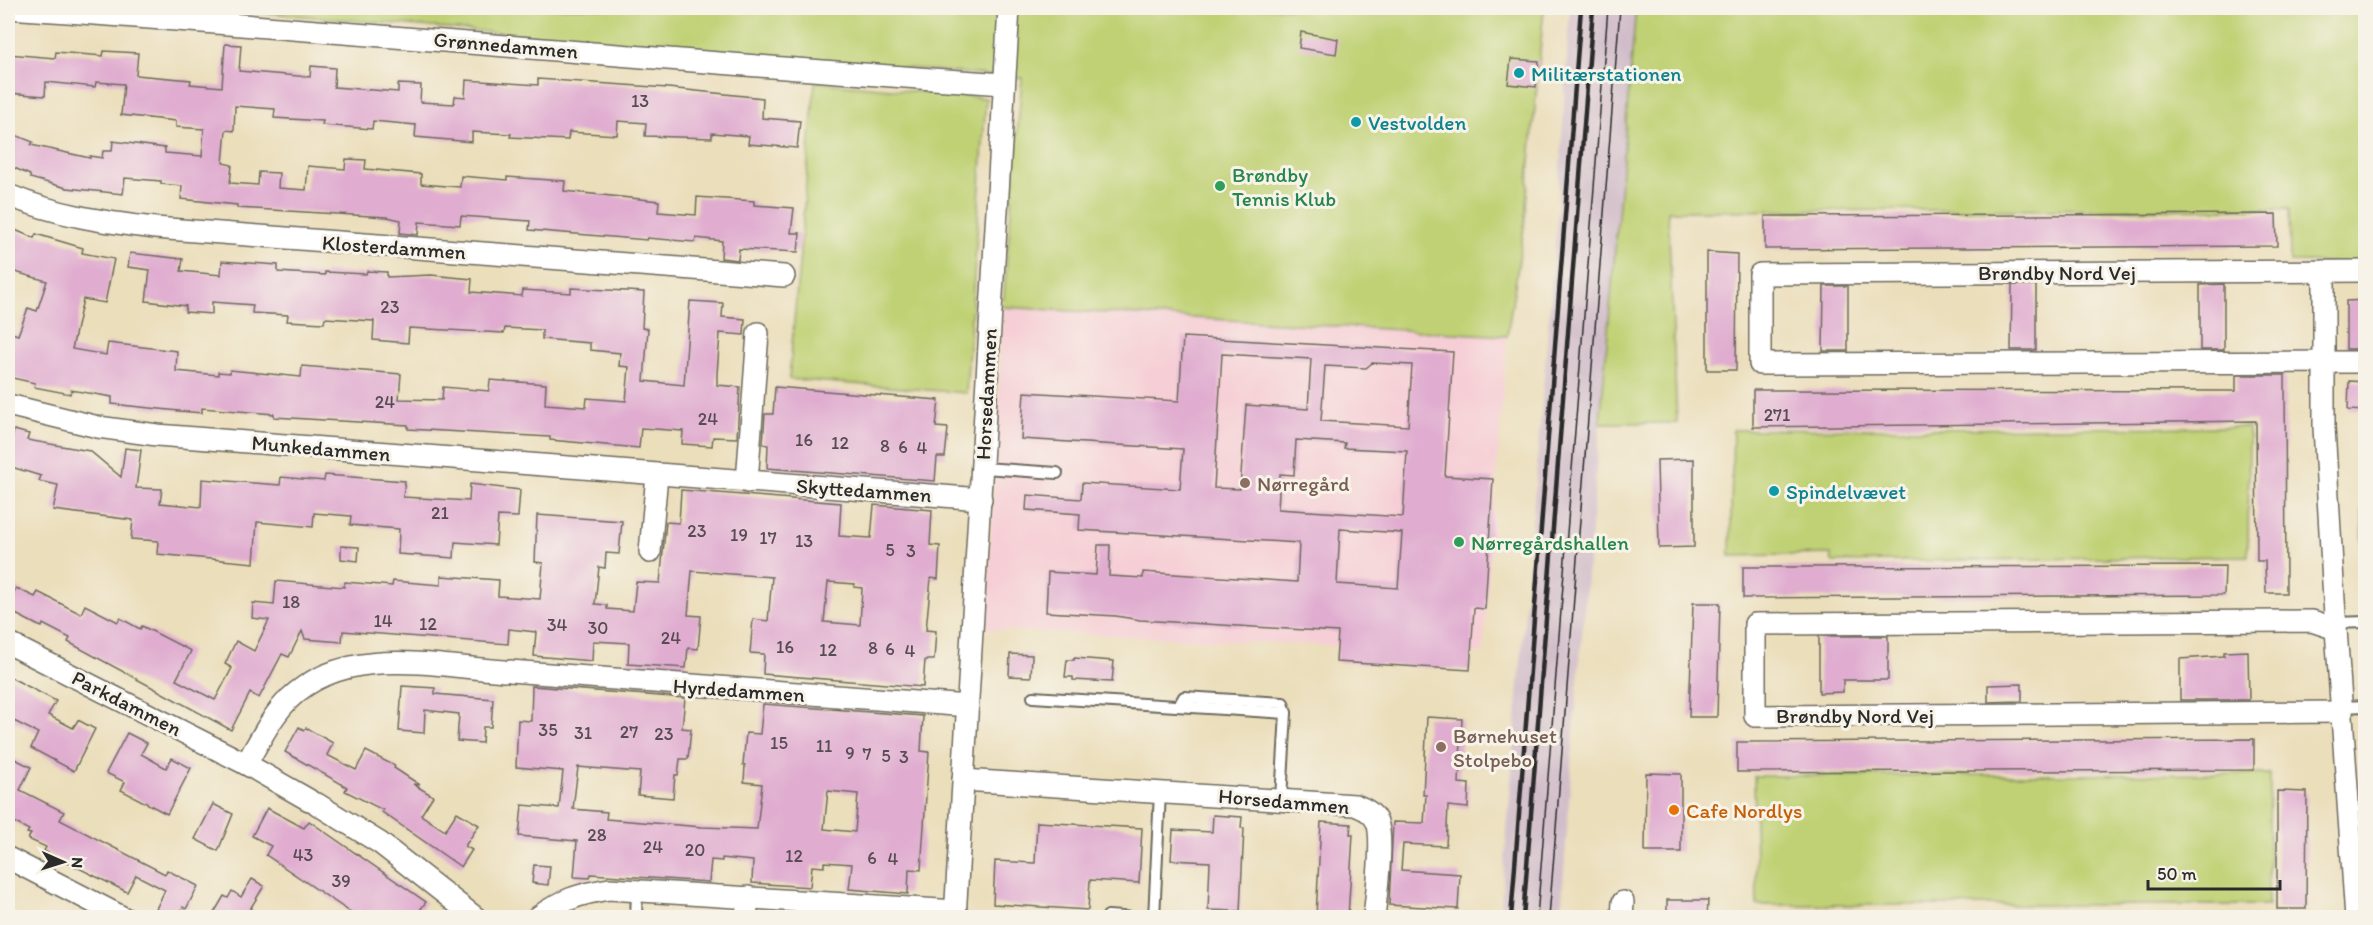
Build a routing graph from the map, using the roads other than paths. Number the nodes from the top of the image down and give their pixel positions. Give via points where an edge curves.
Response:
1 (8, 8) edge
2 (1009, 8) edge
3 (1004, 84) junction
4 (8, 195) edge
5 (2324, 271) junction
6 (2355, 271) edge
7 (784, 276) dead end
8 (758, 333) dead end
9 (2324, 361) junction
10 (2366, 362) edge
11 (8, 405) edge
12 (983, 468) junction
13 (1057, 473) dead end
14 (647, 474) junction
15 (747, 482) junction
16 (981, 499) junction
17 (650, 552) dead end
18 (2366, 622) edge
19 (2336, 626) junction
20 (8, 643) edge
21 (1033, 698) dead end
22 (968, 706) junction
23 (2366, 706) edge
24 (2342, 709) junction
25 (246, 764) junction
26 (963, 780) junction
27 (1160, 792) junction
28 (1281, 799) junction
29 (8, 858) edge
30 (637, 891) junction
31 (747, 907) edge
32 (955, 914) edge
33 (1108, 916) dead end
34 (124, 918) edge
35 (476, 918) edge
36 (537, 918) edge
37 (636, 918) edge
38 (1136, 918) edge
39 (1154, 918) edge
40 (1374, 918) edge
41 (2356, 918) edge

1 - 3 street, Grønnedammen
2 - 3 street, Horsedammen
3 - 12 street, Horsedammen
4 - 7 street, Klosterdammen via 85,220 155,228
5 - 6 street, Brøndby Nord Vej
5 - 9 street
5 - 9 street, Brøndby Nord Vej via 1760,274 1760,364
8 - 15 street
9 - 10 street, Brøndby Nord Vej
9 - 19 street via 2324,428
11 - 14 street, Munkedammen via 98,427 157,435
12 - 13 lane
12 - 16 street, Horsedammen
14 - 15 street, Skyttedammen
14 - 17 street
15 - 16 street, Skyttedammen
16 - 22 street, Horsedammen
18 - 19 lane
19 - 24 street
19 - 24 street, Brøndby Nord Vej via 2312,621 1755,624 1755,716
20 - 25 street, Parkdammen
21 - 28 lane via 1286,713
22 - 25 street, Hyrdedammen via 382,662 349,666 314,682 290,699 265,730
22 - 26 street, Horsedammen
23 - 24 lane
24 - 41 street
25 - 35 street, Parkdammen via 396,855
26 - 27 street, Horsedammen
26 - 32 street, Horsedammen
27 - 28 street, Horsedammen
27 - 39 lane
28 - 40 street, Horsedammen via 1355,805 1369,811 1377,823 1379,840
29 - 34 street
30 - 31 street
30 - 36 street via 583,894 557,903
30 - 37 lane
31 - 32 street
33 - 38 lane

